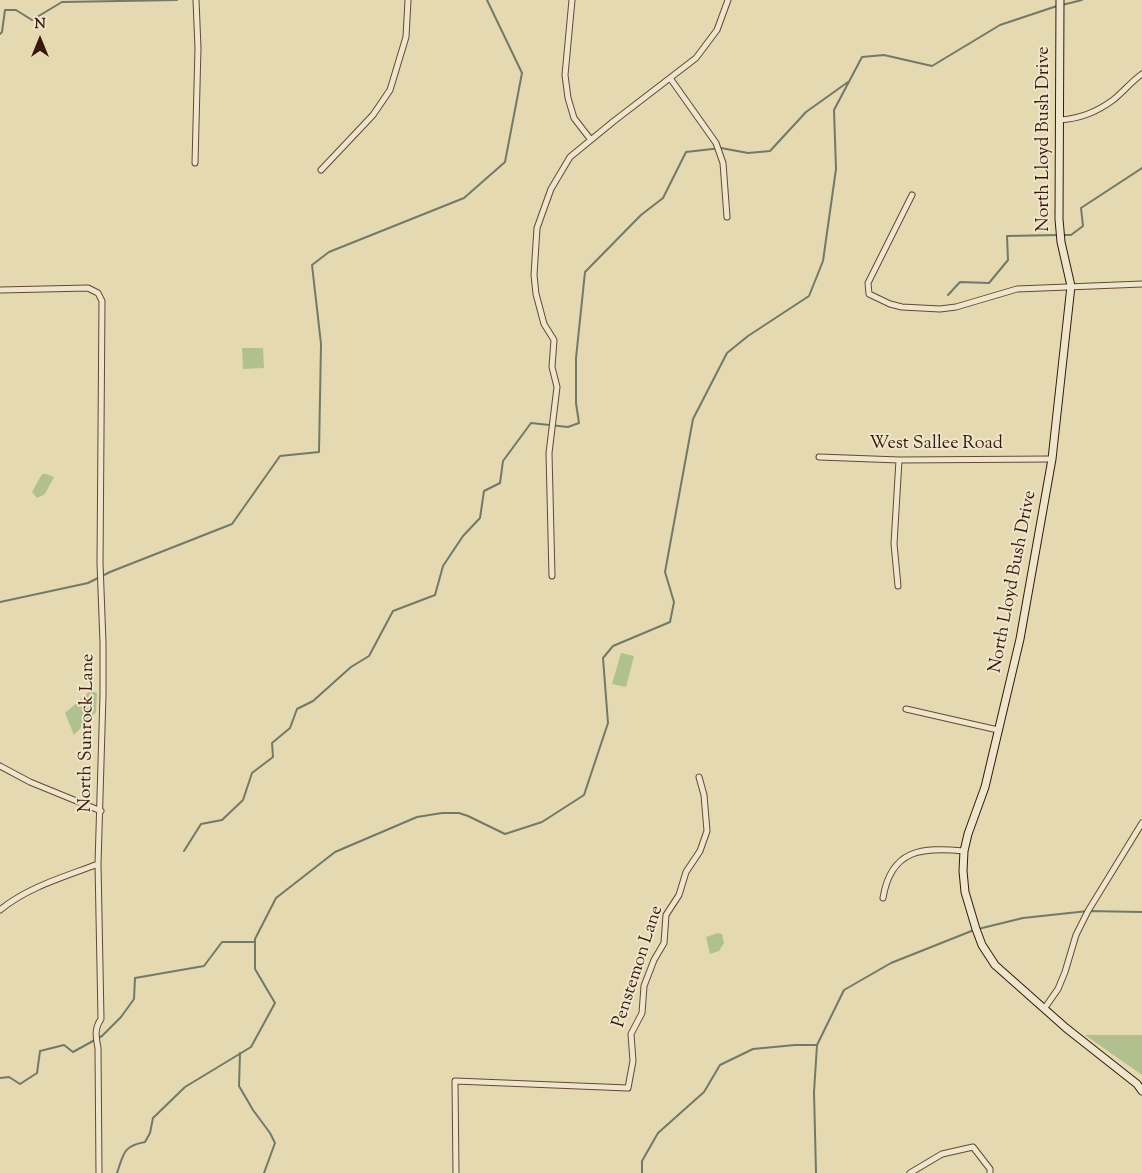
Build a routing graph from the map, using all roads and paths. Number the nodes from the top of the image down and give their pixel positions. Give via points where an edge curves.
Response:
1 (196, 0) edge
2 (408, 0) edge
3 (572, 0) edge
4 (728, 0) edge
5 (1060, 0) edge
6 (1142, 74) edge
7 (670, 78) junction
8 (1059, 120) junction
9 (591, 140) junction
10 (195, 163) dead end
11 (321, 170) dead end
12 (912, 195) dead end
13 (726, 217) dead end
14 (1142, 284) edge
15 (1071, 286) junction
16 (0, 290) edge
17 (819, 457) dead end
18 (899, 460) junction
19 (1052, 460) junction
20 (552, 576) dead end
21 (898, 586) dead end
22 (906, 709) dead end
23 (998, 730) junction
24 (0, 766) edge
25 (699, 777) dead end
26 (100, 811) junction
27 (1142, 823) edge
28 (964, 851) junction
29 (98, 864) junction
30 (884, 898) dead end
31 (0, 910) edge
32 (1044, 1009) junction
33 (1142, 1091) edge
34 (99, 1173) edge
35 (456, 1173) edge
36 (910, 1173) edge
37 (990, 1173) edge

1 - 10 street
2 - 11 street via 406,37 390,90 373,115
3 - 9 street via 565,75 568,98 574,118
4 - 7 street via 717,30 696,58
5 - 8 street, North Lloyd Bush Drive
6 - 8 street via 1097,110 1074,119
7 - 9 street
7 - 13 street via 716,143 723,163
8 - 15 street, North Lloyd Bush Drive via 1059,219
9 - 20 street via 570,157 551,189 537,228 536,294 544,324 554,340 552,367 557,387 549,453
12 - 15 street via 868,283 869,294 874,297 902,307 940,309 1017,289
14 - 15 street
15 - 19 street, North Lloyd Bush Drive
16 - 26 street, North Sunrock Lane via 88,288 98,293 102,301 100,563 104,643
17 - 18 street, West Sallee Road
18 - 19 street, West Sallee Road
18 - 21 street via 894,544
19 - 23 street, North Lloyd Bush Drive via 1020,639
22 - 23 street
23 - 28 street, North Lloyd Bush Drive
24 - 26 street
25 - 35 street, Penstemon Lane via 707,831 700,851 686,872 679,895 666,915 664,943 644,986 642,1013 630,1034 633,1061 628,1088 456,1081
26 - 29 street, North Sunrock Lane
27 - 32 street via 1088,911 1076,935 1058,990
28 - 30 street via 939,848 920,850 906,856 889,877
28 - 32 street, North Lloyd Bush Drive via 965,892 982,945 995,966
29 - 31 street via 44,884 13,899
29 - 34 street, North Sunrock Lane via 101,1019 95,1034 98,1048
32 - 33 street, North Lloyd Bush Drive
36 - 37 street via 942,1154 973,1147

